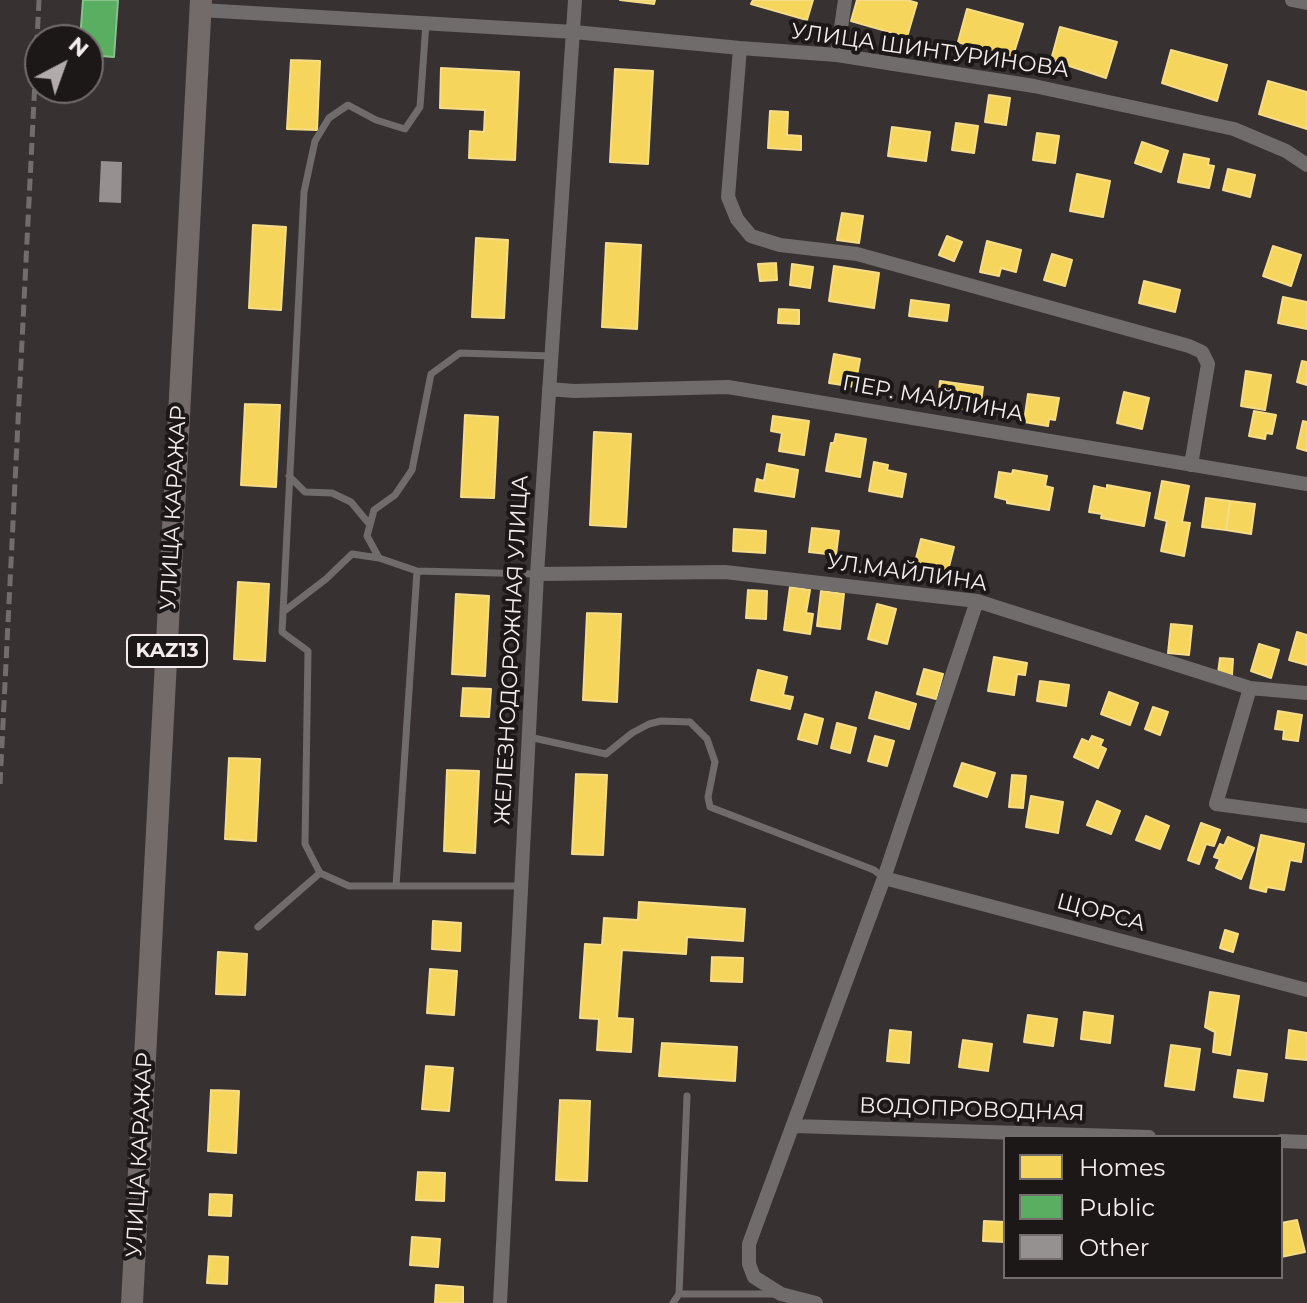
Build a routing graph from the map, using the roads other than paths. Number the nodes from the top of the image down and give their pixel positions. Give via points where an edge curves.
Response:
1 (575, 0) edge
2 (845, 0) edge
3 (1292, 0) edge
4 (1307, 3) edge
5 (201, 5) edge
6 (426, 23) junction
7 (574, 32) junction
8 (740, 48) junction
9 (837, 55) junction
10 (1307, 165) edge
11 (551, 356) junction
12 (549, 389) junction
13 (1191, 465) junction
14 (289, 476) junction
15 (1307, 484) edge
16 (370, 525) junction
17 (379, 558) junction
18 (417, 571) junction
19 (537, 574) junction
20 (977, 601) junction
21 (283, 612) junction
22 (1250, 688) junction
23 (1307, 693) edge
24 (529, 737) junction
25 (1307, 816) edge
26 (320, 873) junction
27 (884, 878) junction
28 (396, 886) junction
29 (521, 886) junction
30 (258, 927) dead end
31 (1307, 990) edge
32 (687, 1096) dead end
33 (794, 1126) junction
34 (1084, 1135) edge
35 (1283, 1141) edge
36 (1307, 1142) edge
37 (679, 1294) junction
38 (781, 1299) edge
39 (132, 1303) edge
40 (500, 1303) edge
41 (673, 1303) edge
42 (816, 1303) edge

1 - 7 street, ЖЕЛЕЗНОДОРОЖНАЯ УЛИЦА
2 - 9 street
3 - 4 street
5 - 6 street, УЛИЦА ШИНТУРИНОВА
5 - 39 main road, УЛИЦА КАРАЖАР / KAZ13
6 - 7 street, УЛИЦА ШИНТУРИНОВА
6 - 14 lane via 420,107 405,129 348,105 329,118 315,141 304,192
7 - 8 street, УЛИЦА ШИНТУРИНОВА
7 - 11 street, ЖЕЛЕЗНОДОРОЖНАЯ УЛИЦА
8 - 9 street, УЛИЦА ШИНТУРИНОВА
8 - 13 street via 728,197 751,236 780,245 857,254 1202,352 1208,364
9 - 10 street, УЛИЦА ШИНТУРИНОВА via 1034,86 1234,129
11 - 12 street, ЖЕЛЕЗНОДОРОЖНАЯ УЛИЦА
11 - 16 lane via 460,353 431,374 412,470 395,495 374,510
12 - 13 street, ПЕР. МАЙЛИНА via 728,387
12 - 19 street, ЖЕЛЕЗНОДОРОЖНАЯ УЛИЦА
13 - 15 street, ПЕР. МАЙЛИНА
14 - 16 lane via 305,492 332,493 351,502
14 - 21 lane
16 - 17 lane via 367,536
17 - 18 lane
17 - 21 lane via 352,554
18 - 19 lane
18 - 28 lane
19 - 20 street, УЛ.МАЙЛИНА via 725,572
19 - 24 street, ЖЕЛЕЗНОДОРОЖНАЯ УЛИЦА
20 - 22 street, УЛ.МАЙЛИНА
20 - 27 street
21 - 26 lane via 282,632 308,651 305,844
22 - 23 street, УЛ.МАЙЛИНА
22 - 25 street via 1216,804
24 - 27 lane via 606,754 649,724 690,722 707,739 715,762 710,807
24 - 29 street, ЖЕЛЕЗНОДОРОЖНАЯ УЛИЦА
26 - 28 lane via 349,886
26 - 30 lane
27 - 31 street, ЩОРСА
27 - 33 street
28 - 29 lane
29 - 40 street, ЖЕЛЕЗНОДОРОЖНАЯ УЛИЦА
32 - 37 lane
33 - 34 street, ВОДОПРОВОДНАЯ
33 - 38 street via 749,1244 754,1277
35 - 36 street
37 - 38 lane
37 - 41 lane
38 - 42 street

